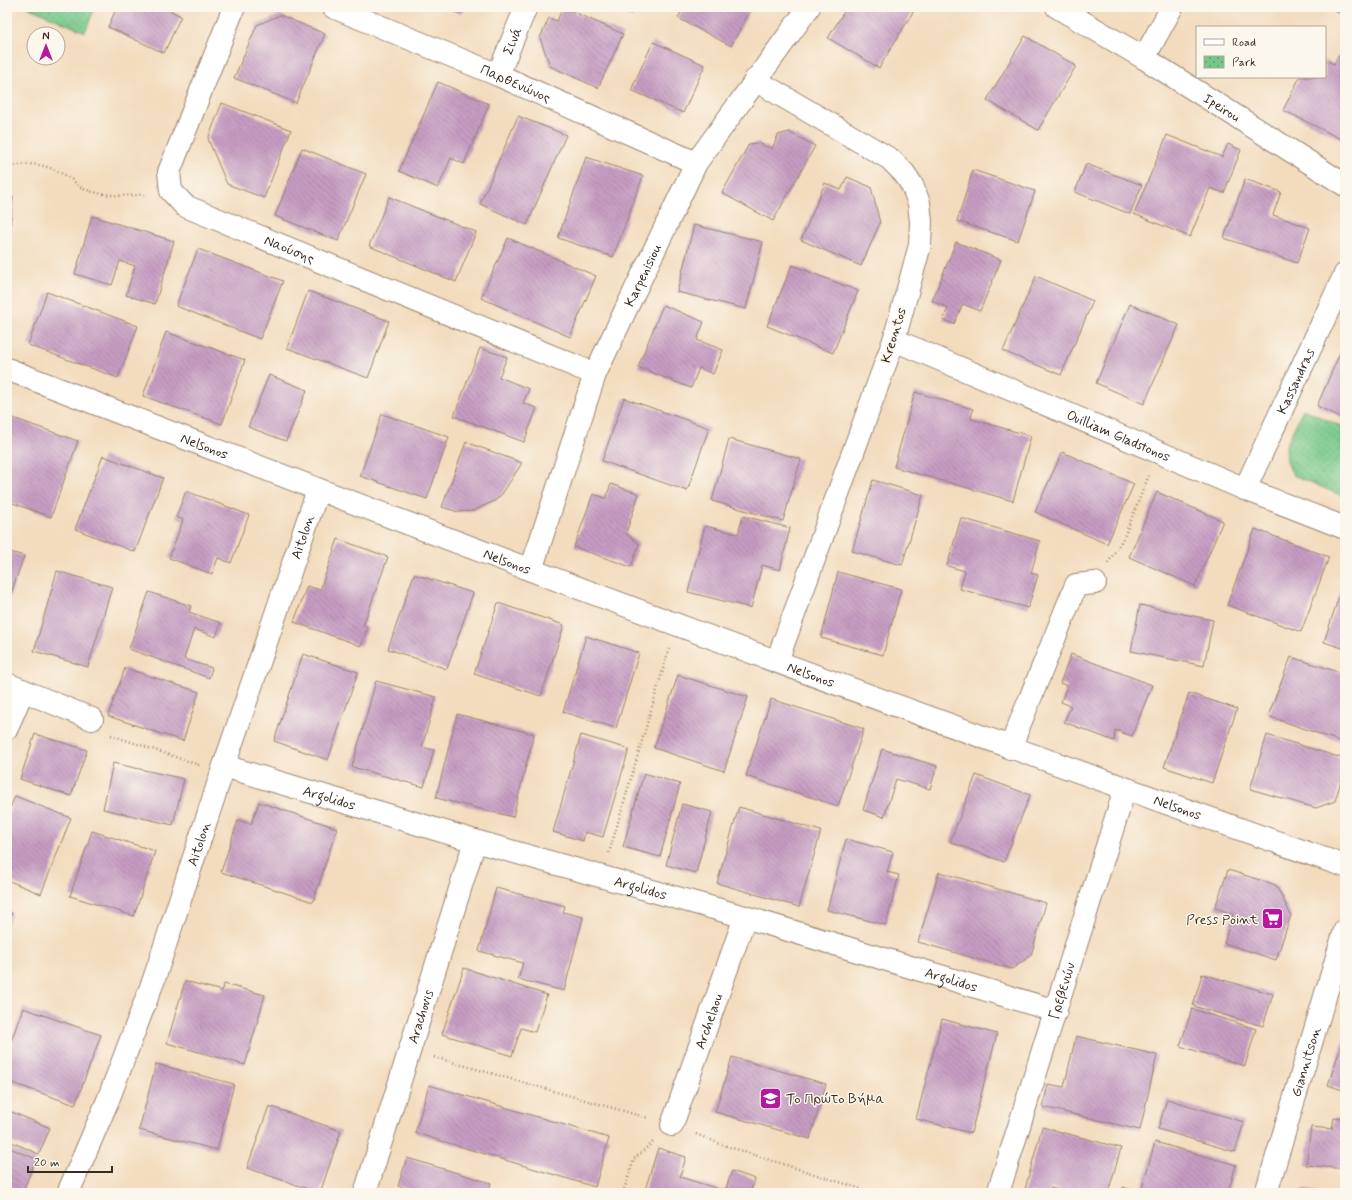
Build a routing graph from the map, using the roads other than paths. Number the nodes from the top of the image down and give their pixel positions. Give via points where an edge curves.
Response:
1 (234, 7) edge
2 (333, 7) edge
3 (526, 7) edge
4 (808, 7) edge
5 (1057, 7) edge
6 (1172, 7) edge
7 (1144, 58) junction
8 (498, 74) junction
9 (755, 80) junction
10 (696, 163) junction
11 (1345, 185) edge
12 (1345, 274) edge
13 (894, 340) junction
14 (7, 369) edge
15 (595, 374) junction
16 (1245, 489) junction
17 (318, 490) junction
18 (1345, 528) edge
19 (531, 570) junction
20 (1095, 583) dead end
21 (776, 661) junction
22 (15, 687) edge
23 (92, 719) road end
24 (7, 728) edge
25 (1010, 748) junction
26 (223, 770) junction
27 (1125, 789) junction
28 (476, 841) junction
29 (1345, 866) edge
30 (745, 917) junction
31 (1345, 930) edge
32 (1056, 1011) junction
33 (672, 1125) road end
34 (68, 1193) edge
35 (365, 1193) edge
36 (998, 1193) edge
37 (1266, 1193) edge

1 - 15 street, Ναούσης via 170,172 171,191 185,206
2 - 8 street, Παρθενώνος
3 - 8 street, Σινά
4 - 9 street, Karpenisiou
5 - 7 street, Ipeirou
6 - 7 street
7 - 11 street, Ipeirou
8 - 10 street, Παρθενώνος
9 - 10 street, Karpenisiou
9 - 13 street, Kreontos via 890,159 912,185 919,203 920,245
10 - 15 street, Karpenisiou
12 - 16 street, Kassandras
13 - 16 street, Ouilliam Gladstonos
13 - 21 street, Kreontos
14 - 17 street, Nelsonos
15 - 19 street, Karpenisiou
16 - 18 street, Ouilliam Gladstonos
17 - 19 street, Nelsonos
17 - 26 street, Aitolon
19 - 21 street, Nelsonos
20 - 25 street via 1076,585
21 - 25 street, Nelsonos
22 - 23 street
22 - 24 street
25 - 27 street, Nelsonos
26 - 28 street, Argolidos
26 - 34 street, Aitolon via 154,978 108,1100
27 - 29 street, Nelsonos
27 - 32 street, Γρεβενών
28 - 30 street, Argolidos
28 - 35 street, Arachovis
30 - 32 street, Argolidos
30 - 33 street, Archelaou
31 - 37 street, Giannitson
32 - 36 street, Γρεβενών

